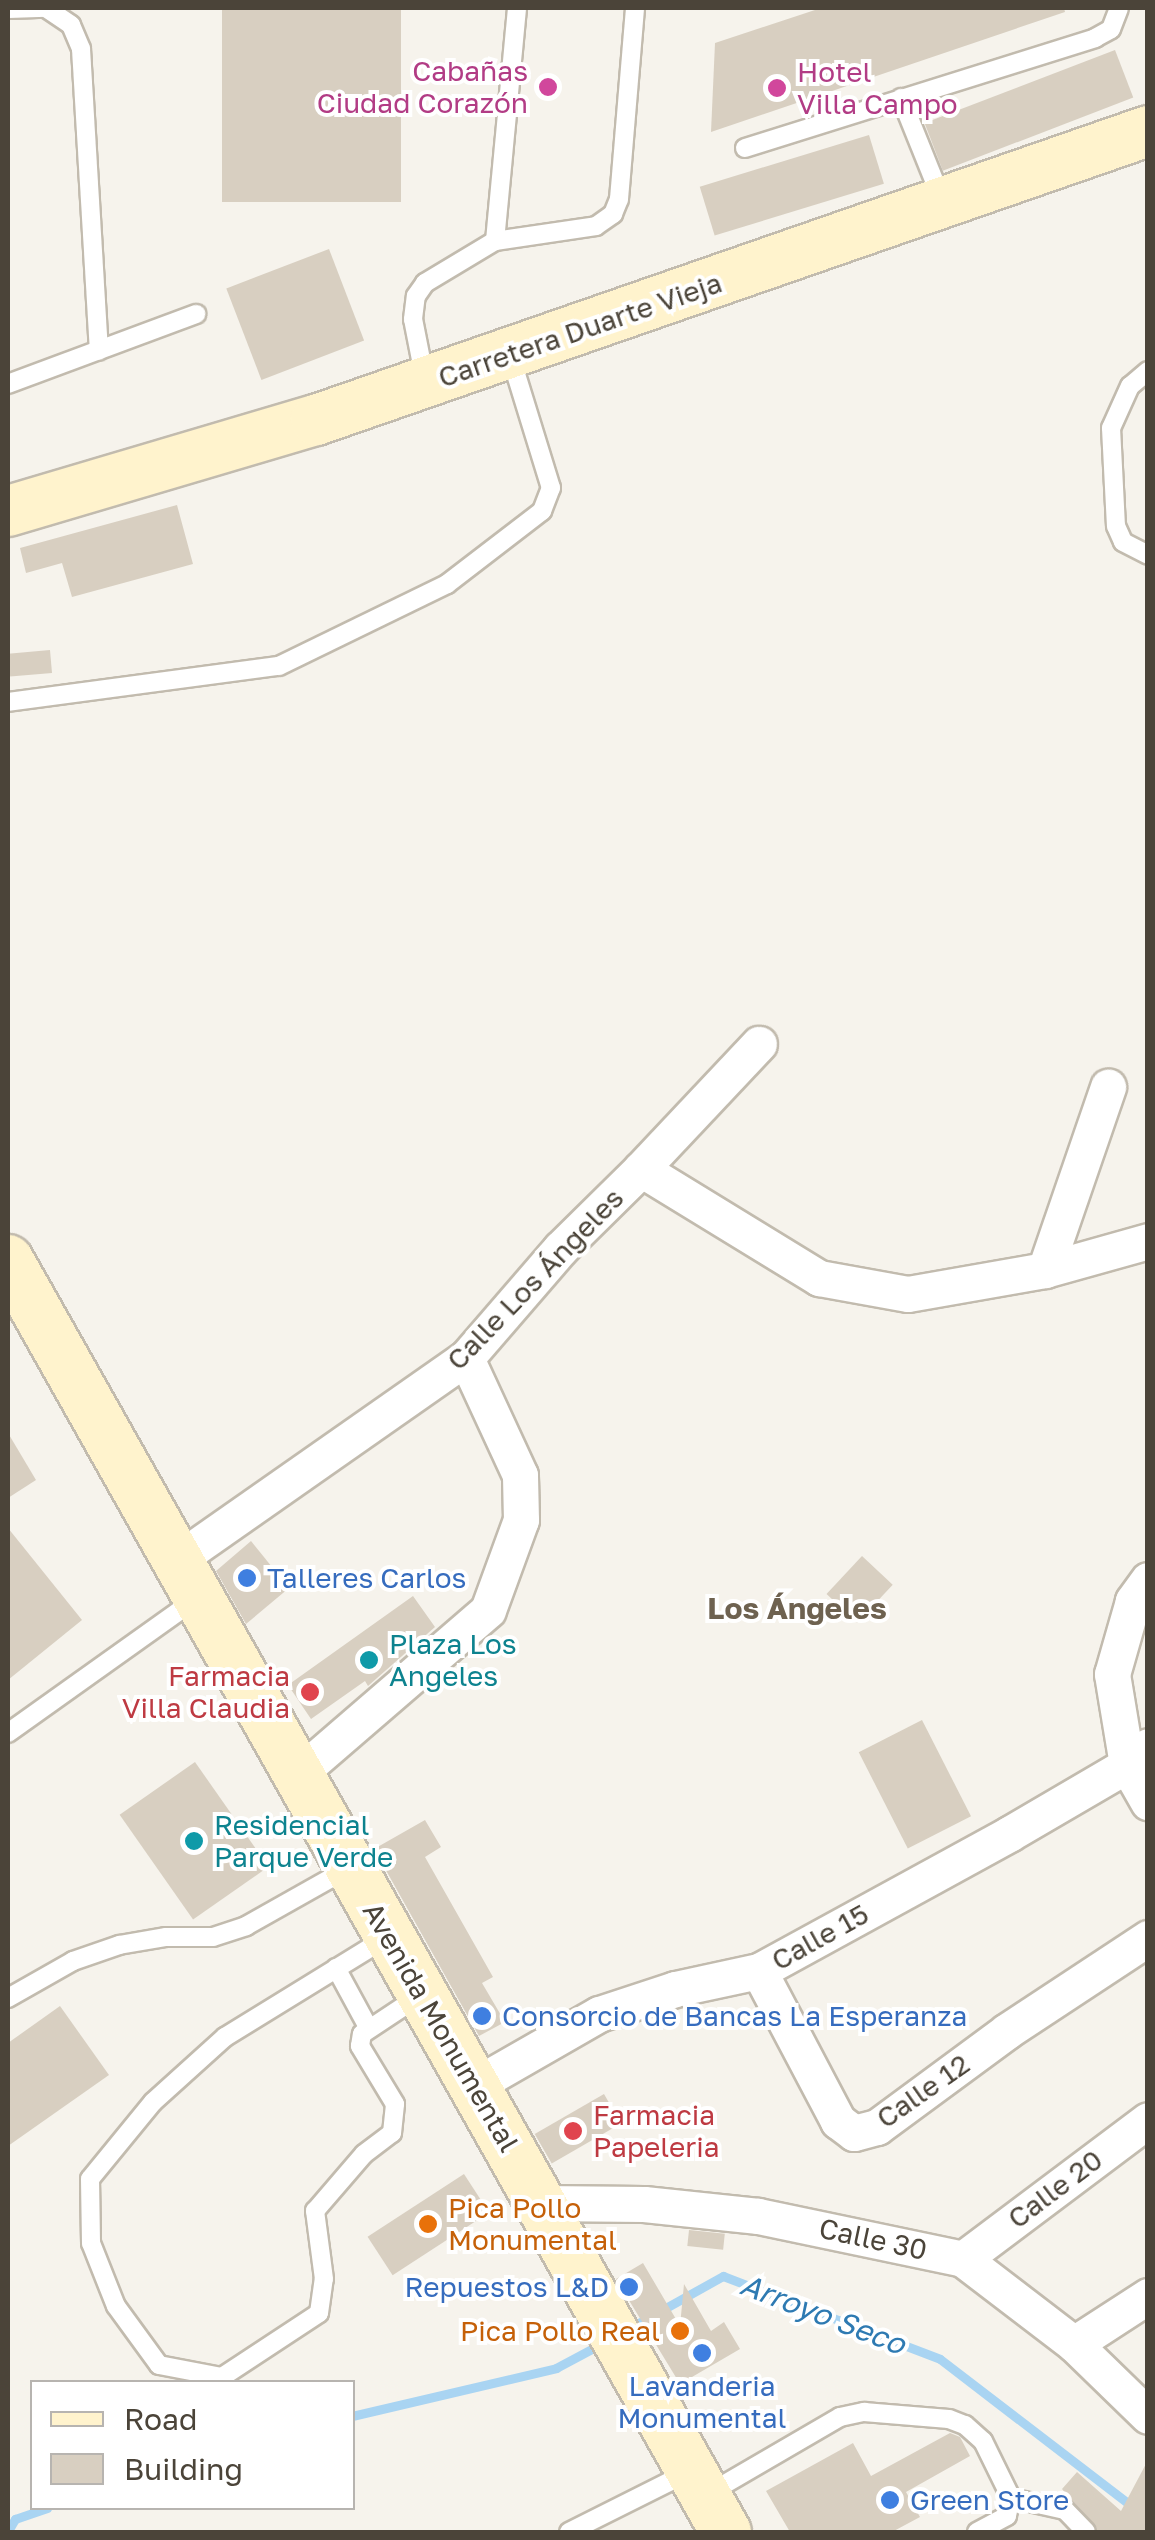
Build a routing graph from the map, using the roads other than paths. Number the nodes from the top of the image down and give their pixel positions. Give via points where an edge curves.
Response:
1 (517, 8) edge
2 (635, 8) edge
3 (1119, 8) edge
4 (8, 9) edge
5 (901, 98) junction
6 (1148, 132) edge
7 (745, 148) dead end
8 (943, 203) junction
9 (495, 241) junction
10 (196, 314) dead end
11 (99, 350) junction
12 (510, 354) junction
13 (1148, 371) edge
14 (8, 384) edge
15 (426, 384) junction
16 (8, 511) edge
17 (1148, 555) edge
18 (8, 702) edge
19 (760, 1044) dead end
20 (1108, 1087) dead end
21 (641, 1169) junction
22 (1148, 1241) edge
23 (8, 1260) edge
24 (1045, 1270) junction
25 (466, 1358) junction
26 (187, 1579) junction
27 (1148, 1580) edge
28 (8, 1733) edge
29 (1137, 1756) edge
30 (298, 1775) junction
31 (1148, 1802) edge
32 (350, 1868) junction
33 (389, 1937) junction
34 (1148, 1938) edge
35 (336, 1968) junction
36 (759, 1971) junction
37 (421, 1994) junction
38 (8, 1998) edge
39 (368, 2027) junction
40 (474, 2085) junction
41 (1148, 2120) edge
42 (541, 2203) junction
43 (963, 2259) junction
44 (1148, 2296) edge
45 (1074, 2344) junction
46 (1148, 2416) edge
47 (1011, 2498) junction
48 (708, 2500) edge
49 (569, 2532) edge
50 (977, 2532) edge
51 (1086, 2532) edge

1 - 9 lane
2 - 9 lane via 620,199 612,214 596,226
3 - 5 lane via 1111,29 1095,38
4 - 11 lane via 46,8 71,26 81,49
5 - 7 lane
5 - 8 lane
6 - 8 main road, Carretera Duarte Vieja
8 - 12 main road, Carretera Duarte Vieja
9 - 15 lane via 439,272 416,296 413,319
10 - 11 lane
11 - 14 lane
12 - 15 main road, Carretera Duarte Vieja
12 - 18 lane via 552,488 542,511 447,584 279,666
13 - 17 lane via 1130,386 1111,428 1116,526 1123,542
15 - 16 main road, Carretera Duarte Vieja
19 - 21 street
20 - 24 street
21 - 24 street, Calle Los Ángeles via 819,1278 908,1294
21 - 25 street, Calle Los Ángeles via 560,1249
22 - 24 street, Calle Los Ángeles
23 - 26 main road, Avenida Monumental
25 - 26 street, Calle Los Ángeles via 279,1493
25 - 30 street via 520,1476 520,1520 488,1610
26 - 28 lane
26 - 30 main road, Avenida Monumental
27 - 29 street via 1133,1601 1112,1674
29 - 31 street
29 - 36 street, Calle 15
30 - 32 main road, Avenida Monumental
32 - 33 main road, Avenida Monumental
32 - 38 lane via 246,1926 213,1937 118,1946 73,1961
33 - 35 lane
33 - 37 main road, Avenida Monumental
34 - 36 street, Calle 12 via 877,2127 854,2133 838,2121
35 - 39 lane
35 - 39 lane via 225,2037 153,2102 90,2179 91,2243 116,2306 159,2365 222,2377 320,2313 324,2278 315,2211 364,2154 392,2133 395,2104 360,2046
36 - 40 street, Calle 15 via 599,2014
37 - 39 lane
37 - 40 main road, Avenida Monumental
40 - 42 main road, Avenida Monumental
41 - 43 street, Calle 20
42 - 43 street, Calle 30 via 644,2204 758,2216
42 - 48 main road, Avenida Monumental
43 - 45 street, Calle 30
44 - 45 street
45 - 46 street, Calle 30
47 - 48 lane via 983,2442 965,2425 864,2412 840,2417
47 - 50 lane via 1006,2516
47 - 51 lane via 1065,2510
48 - 49 lane

